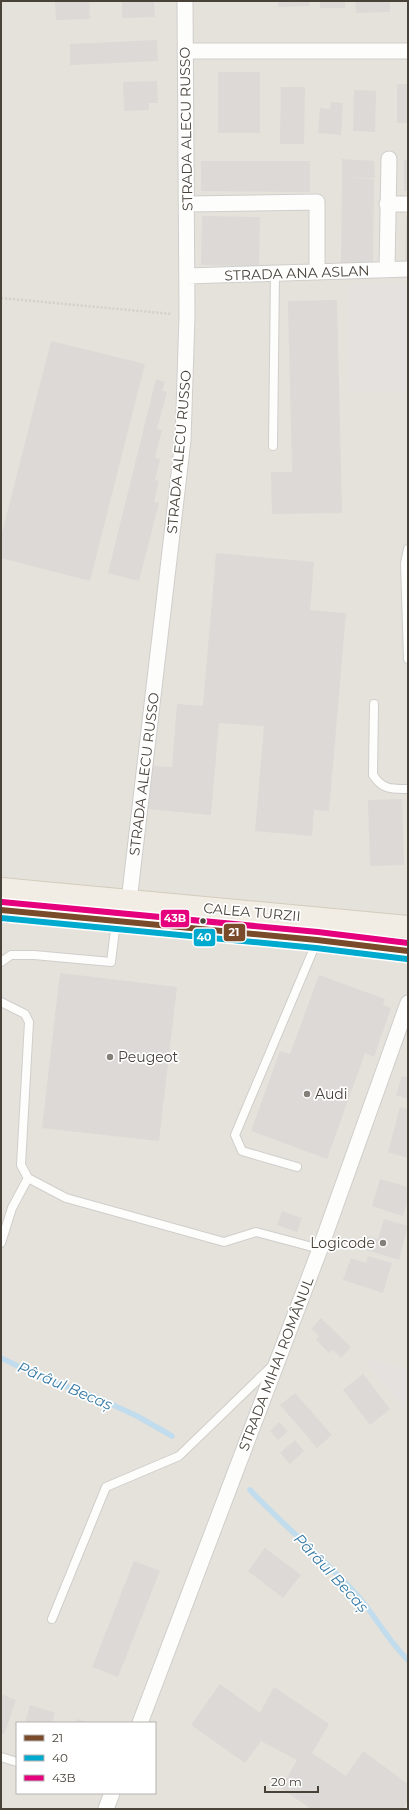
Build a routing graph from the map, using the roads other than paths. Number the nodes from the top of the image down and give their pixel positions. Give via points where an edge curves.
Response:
1 (185, 1) edge
2 (185, 51) junction
3 (408, 51) edge
4 (389, 159) dead end
5 (187, 204) junction
6 (387, 204) junction
7 (408, 204) edge
8 (387, 269) junction
9 (408, 269) edge
10 (317, 272) junction
11 (275, 273) junction
12 (187, 276) junction
13 (273, 446) dead end
14 (408, 549) edge
15 (408, 659) edge
16 (374, 704) dead end
17 (408, 789) edge
18 (1, 889) edge
19 (129, 901) junction
20 (1, 910) edge
21 (116, 922) junction
22 (408, 927) edge
23 (317, 940) junction
24 (408, 950) edge
25 (1, 962) edge
26 (1, 1002) edge
27 (408, 1003) edge
28 (297, 1166) dead end
29 (28, 1178) junction
30 (1, 1243) edge
31 (320, 1249) junction
32 (278, 1360) junction
33 (52, 1619) dead end
34 (140, 1722) edge
35 (1, 1757) edge
36 (16, 1762) edge
37 (111, 1794) edge
38 (106, 1809) edge

1 - 2 street, STRADA ALECU RUSSO
2 - 3 street
2 - 5 street, STRADA ALECU RUSSO
4 - 6 street
5 - 10 street via 317,202
5 - 12 street, STRADA ALECU RUSSO
6 - 7 street
6 - 8 street
8 - 9 street, STRADA ANA ASLAN
8 - 10 street, STRADA ANA ASLAN
10 - 11 street, STRADA ANA ASLAN
11 - 12 street, STRADA ANA ASLAN
11 - 13 lane
12 - 19 street, STRADA ALECU RUSSO via 183,440
14 - 15 lane via 405,563
16 - 17 lane via 373,774 379,784 391,789
18 - 19 main road, CALEA TURZII
19 - 22 main road, CALEA TURZII
20 - 21 main road, CALEA TURZII
21 - 23 main road, CALEA TURZII
21 - 25 lane via 111,962 34,955 11,955
23 - 24 main road, CALEA TURZII
23 - 28 lane via 235,1135 242,1151
26 - 29 lane via 25,1014 30,1022 21,1165
27 - 31 street, STRADA MIHAI ROMÂNUL
29 - 30 lane via 12,1208
29 - 31 lane via 66,1198 224,1242 256,1232
31 - 32 street, STRADA MIHAI ROMÂNUL
32 - 33 lane via 179,1456 106,1487
32 - 34 street, STRADA MIHAI ROMÂNUL
35 - 36 lane
37 - 38 street

